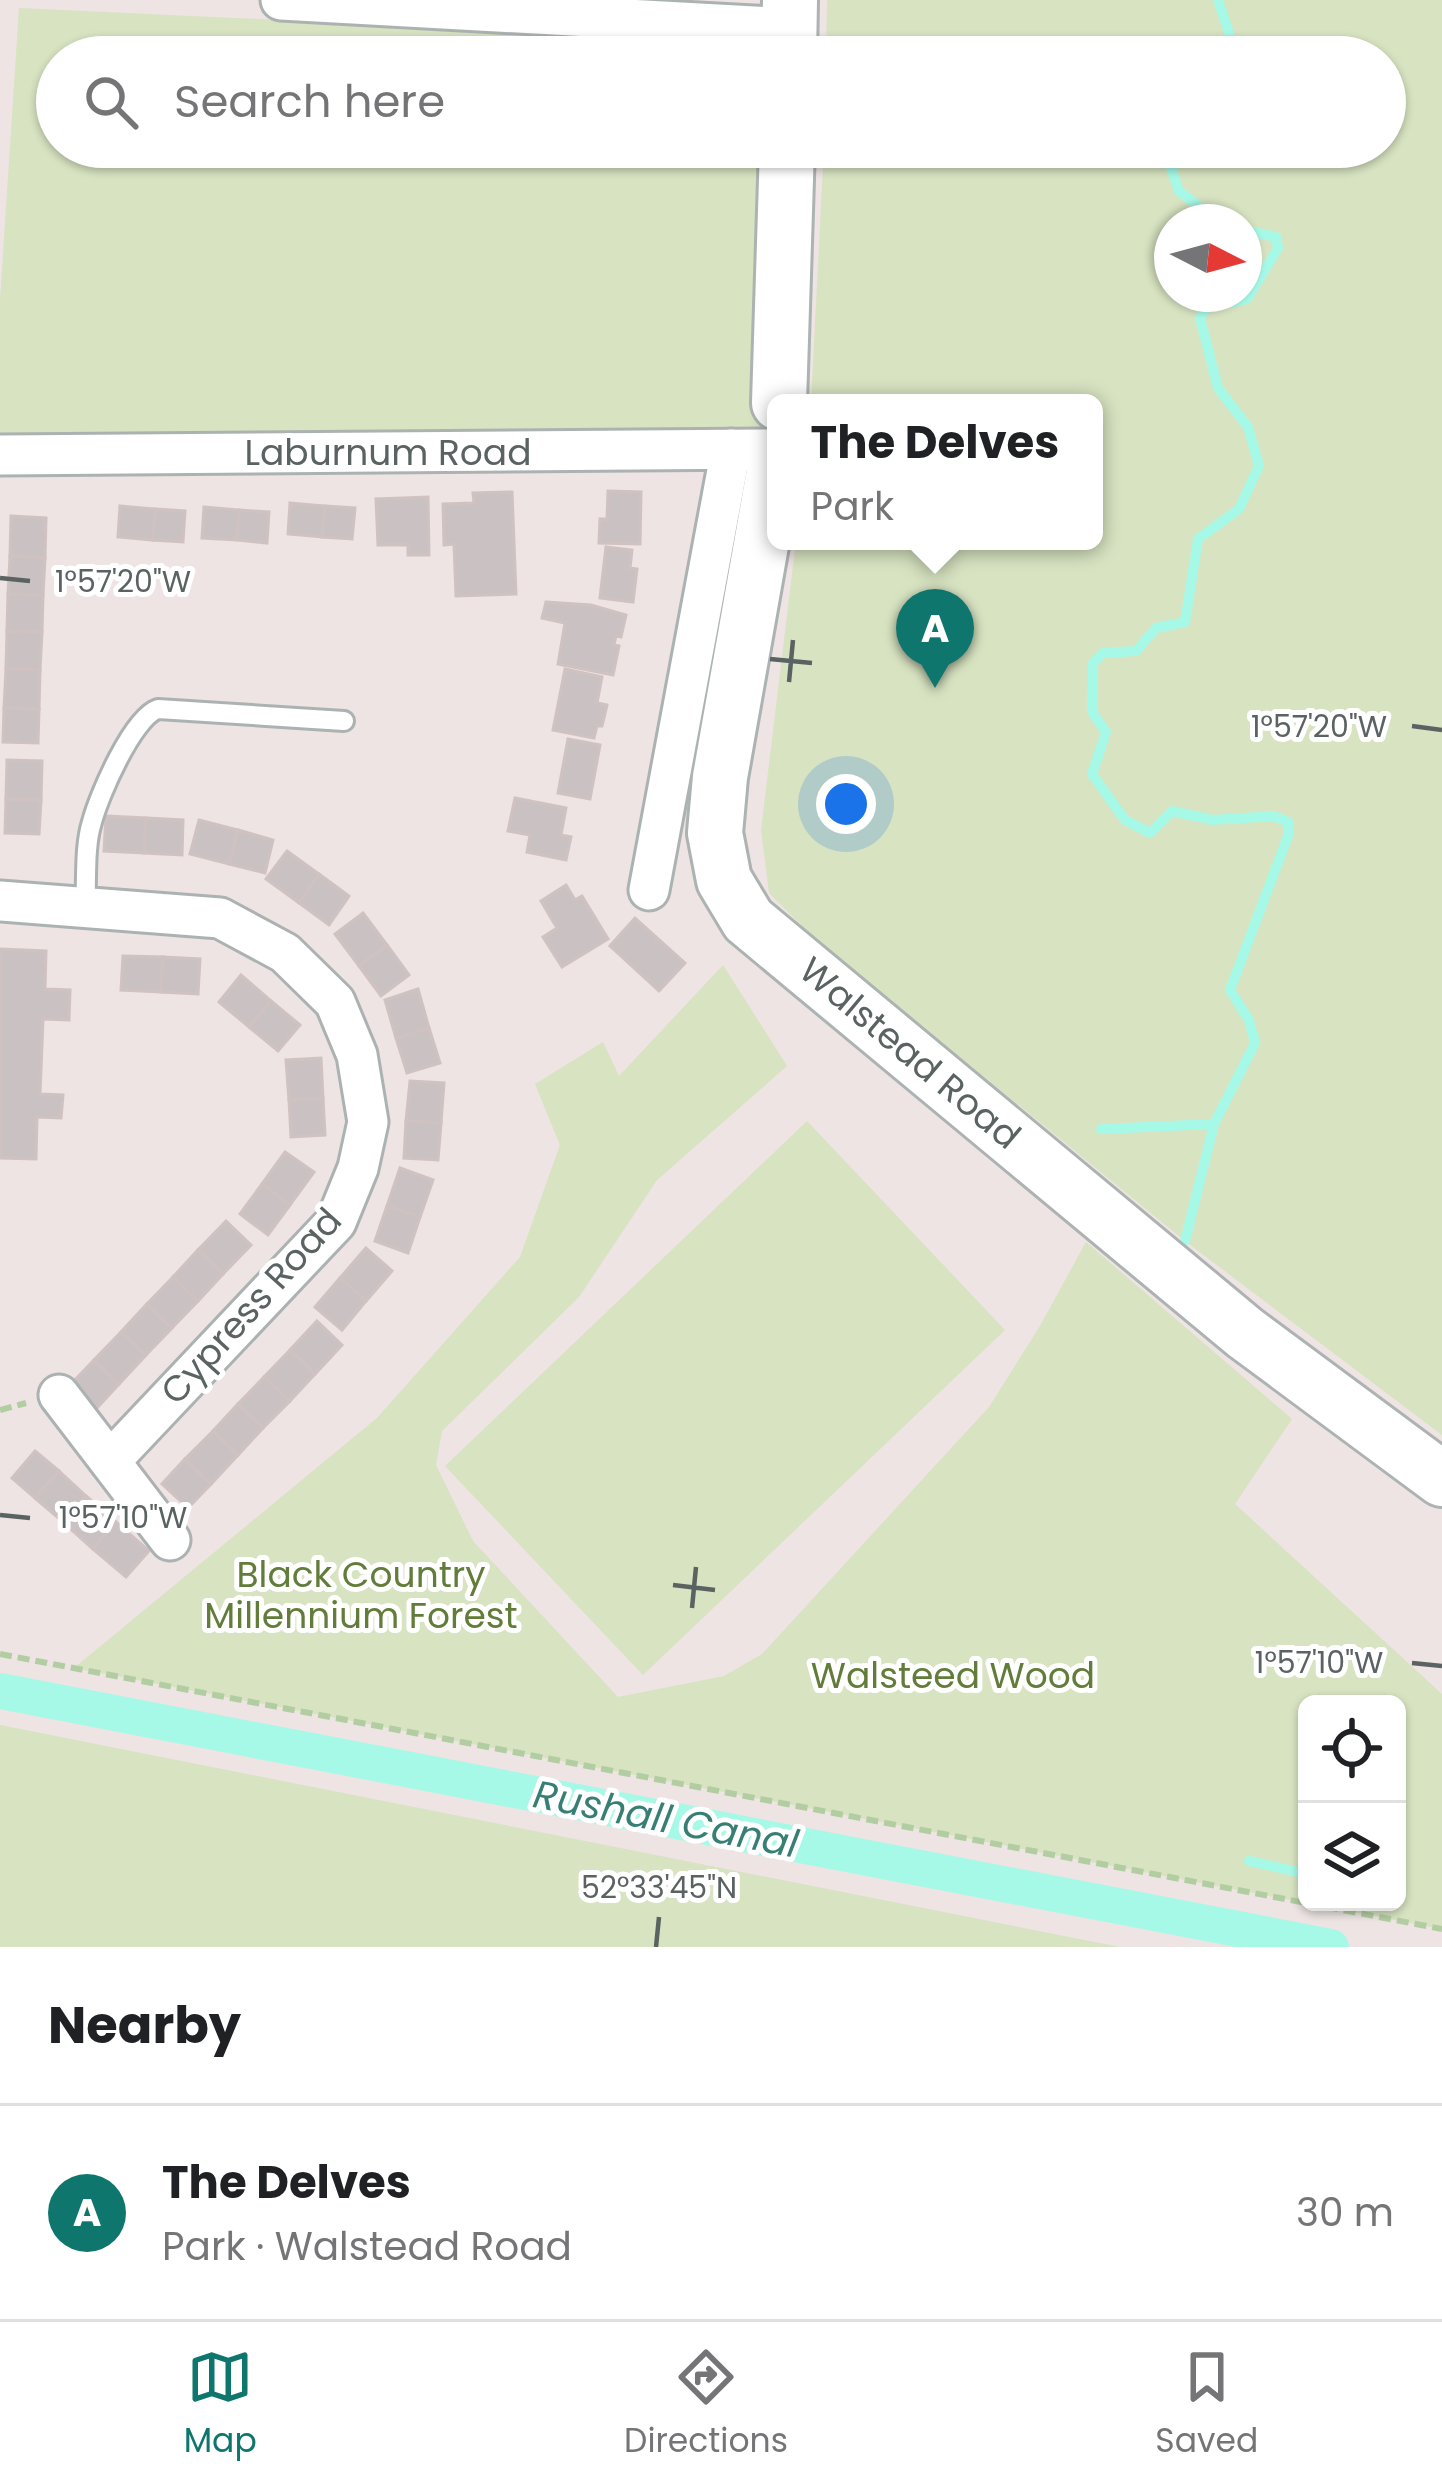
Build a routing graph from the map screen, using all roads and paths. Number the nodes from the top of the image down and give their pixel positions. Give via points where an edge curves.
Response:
1 (281, 0) edge
2 (790, 28) edge
3 (786, 168) edge
4 (779, 394) edge
5 (0, 455) edge
6 (754, 455) edge
7 (344, 721) dead end
8 (715, 833) junction
9 (662, 837) junction
10 (649, 890) dead end
11 (0, 901) edge
12 (85, 908) junction
13 (59, 1395) dead end
14 (110, 1461) junction
15 (1442, 1479) edge
16 (170, 1540) dead end
17 (0, 1654) edge
18 (1442, 1929) edge

1 - 2 street
3 - 4 street
5 - 6 street, Laburnum Road
6 - 8 street, Walstead Road
6 - 9 street
7 - 12 lane via 148,712 93,816
8 - 9 street
8 - 15 street, Walstead Road via 724,880 748,920 1246,1334
9 - 10 street
11 - 12 street, Cypress Road
12 - 14 street, Cypress Road via 220,918 285,953 335,1002 358,1055 368,1122 336,1222
13 - 14 street
14 - 16 street
17 - 18 path

